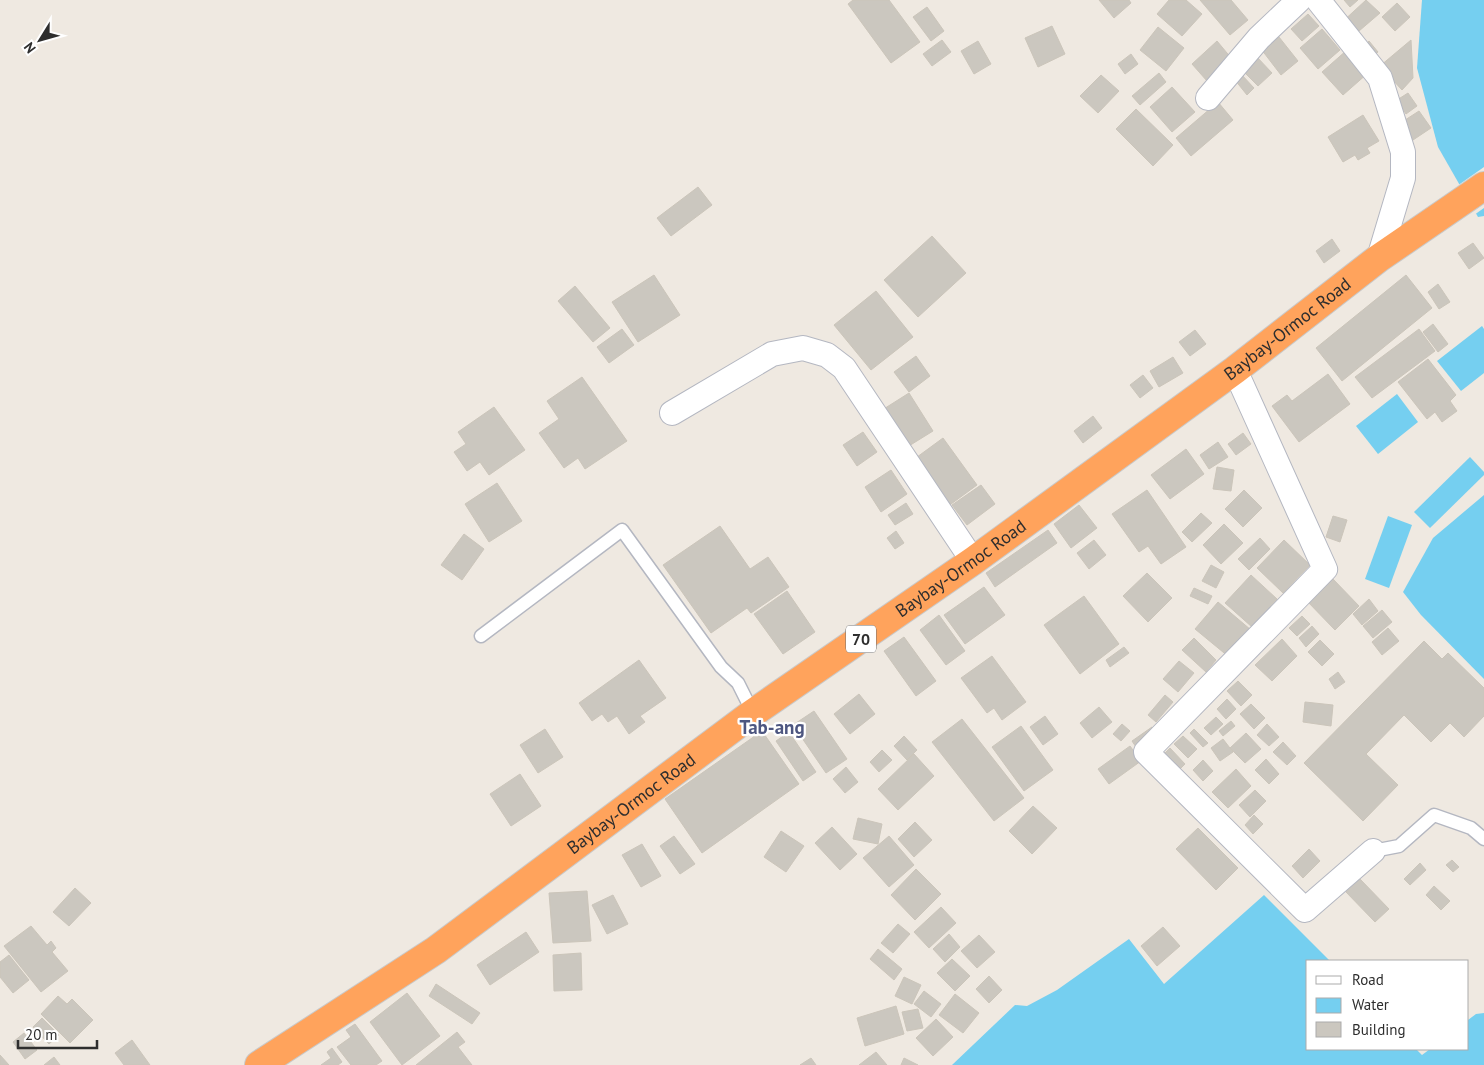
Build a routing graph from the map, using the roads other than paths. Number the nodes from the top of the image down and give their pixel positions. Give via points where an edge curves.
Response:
1 (1300, 0) edge
2 (1318, 0) edge
3 (1208, 98) dead end
4 (1484, 186) edge
5 (1379, 258) junction
6 (1235, 370) junction
7 (672, 413) dead end
8 (973, 561) junction
9 (481, 636) dead end
10 (753, 714) junction
11 (1484, 838) edge
12 (1373, 851) joint
13 (259, 1065) edge

1 - 3 street via 1258,38
2 - 5 street via 1380,78 1404,152 1403,178
4 - 5 highway, Baybay-Ormoc Road / 70
5 - 6 highway, Baybay-Ormoc Road / 70
6 - 8 highway, Baybay-Ormoc Road / 70
6 - 12 street via 1325,570 1146,752 1305,910
7 - 8 street via 772,354 803,348 826,355 844,368
8 - 10 highway, Baybay-Ormoc Road / 70
9 - 10 lane via 622,530 721,667 738,683
10 - 13 highway, Baybay-Ormoc Road / 70 via 436,950
11 - 12 lane via 1471,828 1434,815 1399,846

